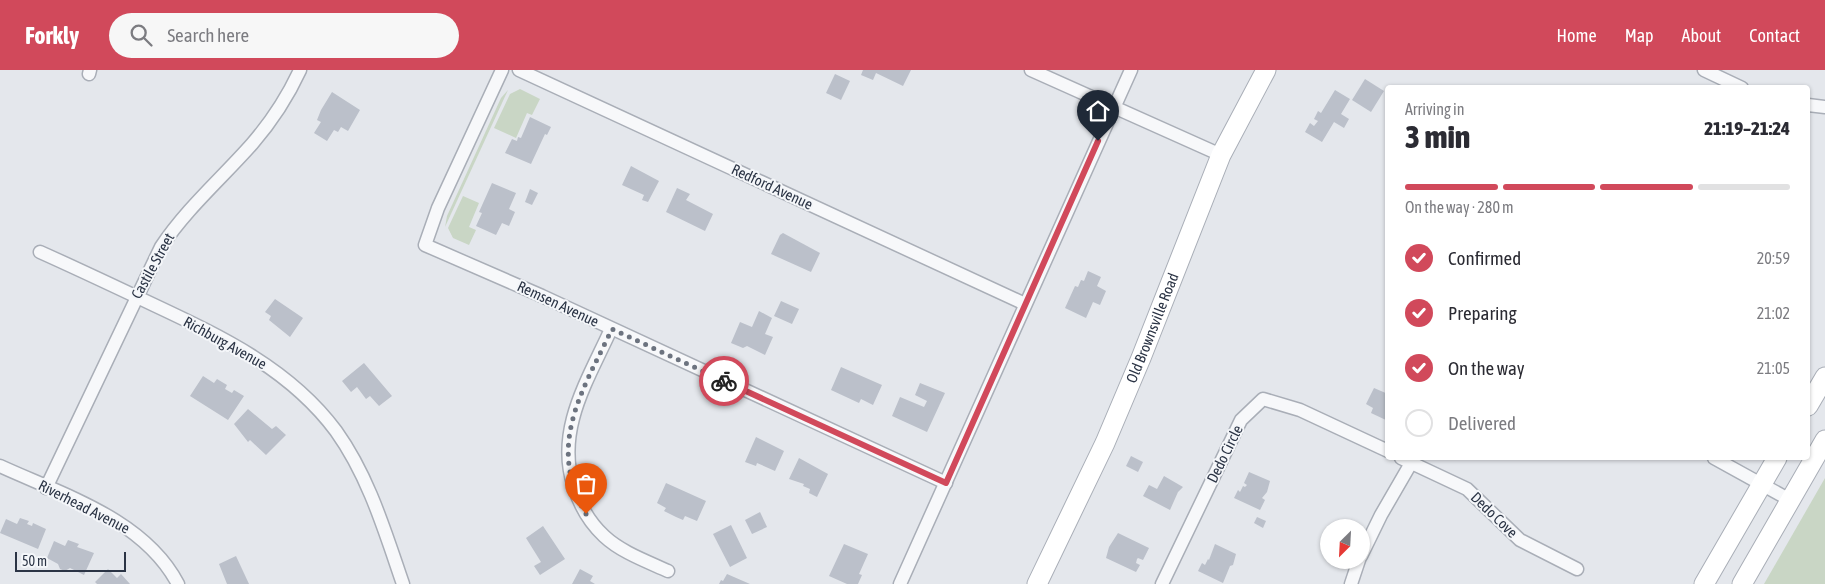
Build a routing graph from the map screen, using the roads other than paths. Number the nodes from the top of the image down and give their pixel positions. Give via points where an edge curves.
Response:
1 (300, 70) edge
2 (502, 70) edge
3 (519, 70) edge
4 (1031, 70) edge
5 (1131, 70) edge
6 (1266, 70) edge
7 (1704, 70) edge
8 (1736, 85) edge
9 (1810, 105) edge
10 (1825, 107) edge
11 (1113, 108) junction
12 (1221, 155) junction
13 (40, 252) dead end
14 (136, 296) junction
15 (1025, 304) junction
16 (612, 329) junction
17 (1825, 377) edge
18 (1810, 403) edge
19 (1825, 440) edge
20 (1385, 450) edge
21 (1408, 460) edge
22 (1411, 460) edge
23 (1718, 460) edge
24 (1776, 460) edge
25 (0, 466) edge
26 (946, 483) junction
27 (1762, 484) junction
28 (46, 488) junction
29 (1790, 500) junction
30 (1370, 538) edge
31 (1356, 569) edge
32 (1577, 570) dead end
33 (668, 571) dead end
34 (178, 584) edge
35 (403, 584) edge
36 (900, 584) edge
37 (1036, 584) edge
38 (1162, 584) edge
39 (1351, 584) edge
40 (1704, 584) edge
41 (1742, 584) edge

1 - 14 street, Castile Street via 280,106 253,143 173,230
2 - 16 street, Remsen Avenue via 424,245
3 - 15 street, Redford Avenue
4 - 11 street
5 - 11 street
6 - 12 street, Old Brownsville Road
7 - 8 street
9 - 10 street
11 - 12 street
11 - 15 street
12 - 37 street, Old Brownsville Road via 1106,443
13 - 14 street, Richburg Avenue
14 - 28 street, Castile Street
14 - 35 street, Richburg Avenue via 220,336 257,358 322,414 366,484
15 - 26 street
16 - 26 street, Remsen Avenue
16 - 33 street via 572,421 567,454 571,478 582,507 605,537
17 - 18 street
19 - 29 street
20 - 38 street, Dedo Circle via 1300,410 1263,399 1241,420
21 - 30 street
22 - 32 street, Dedo Cove via 1467,489 1516,537
23 - 27 street
24 - 27 street
25 - 28 street, Riverhead Avenue
26 - 36 street
27 - 29 street
27 - 40 street
28 - 34 street, Riverhead Avenue via 119,522 139,536 161,558
29 - 41 street
31 - 39 street

